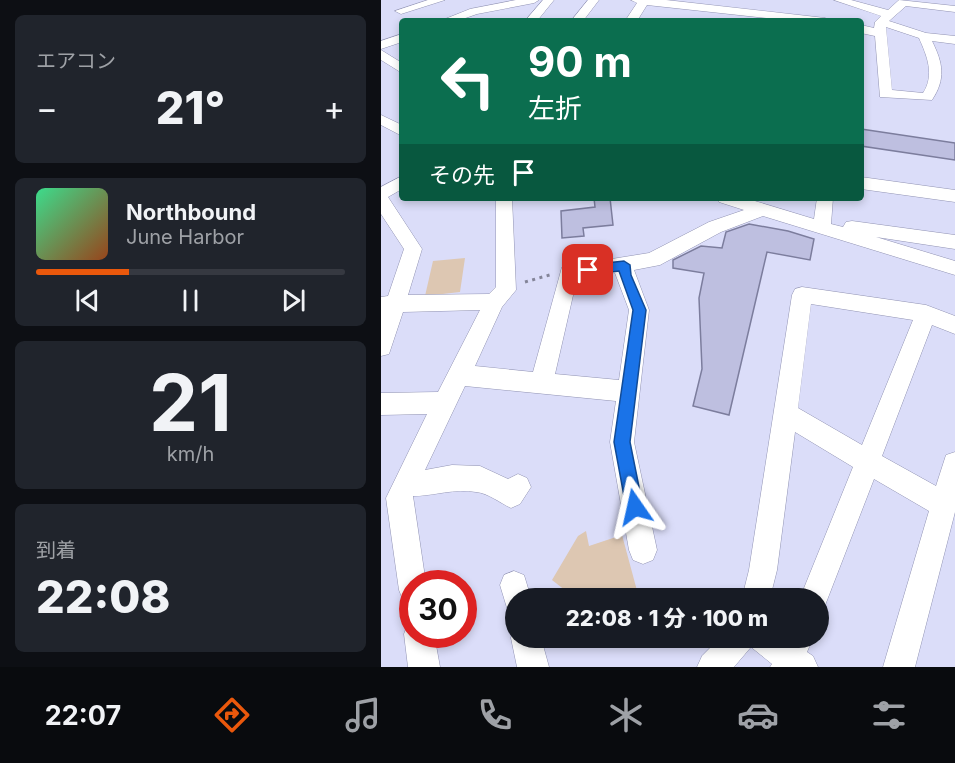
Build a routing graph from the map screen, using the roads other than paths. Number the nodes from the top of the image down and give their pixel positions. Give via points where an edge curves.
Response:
1 (394, 0) edge
2 (440, 0) edge
3 (534, 0) edge
4 (549, 0) edge
5 (594, 0) edge
6 (640, 0) edge
7 (839, 0) edge
8 (905, 1) edge
9 (731, 5) edge
10 (499, 6) junction
11 (692, 6) junction
12 (955, 9) edge
13 (404, 16) edge
14 (743, 16) edge
15 (454, 18) edge
16 (487, 18) edge
17 (534, 18) edge
18 (579, 18) edge
19 (632, 18) edge
20 (686, 18) edge
21 (779, 18) edge
22 (883, 23) junction
23 (864, 28) edge
24 (924, 36) junction
25 (399, 39) edge
26 (955, 40) edge
27 (381, 45) edge
28 (381, 54) edge
29 (399, 67) edge
30 (381, 119) edge
31 (399, 129) edge
32 (864, 183) edge
33 (399, 184) edge
34 (381, 194) edge
35 (955, 196) edge
36 (381, 201) edge
37 (504, 201) edge
38 (734, 201) edge
39 (825, 201) edge
40 (761, 210) junction
41 (852, 226) dead end
42 (822, 229) junction
43 (955, 242) edge
44 (624, 265) junction
45 (955, 268) edge
46 (500, 296) junction
47 (388, 304) edge
48 (926, 313) junction
49 (955, 325) edge
50 (381, 347) edge
51 (460, 375) junction
52 (541, 384) junction
53 (629, 392) junction
54 (381, 404) edge
55 (444, 404) junction
56 (785, 414) junction
57 (869, 462) junction
58 (955, 464) edge
59 (406, 483) junction
60 (518, 488) dead end
61 (944, 505) junction
62 (643, 550) dead end
63 (410, 570) edge
64 (758, 588) edge
65 (818, 588) edge
66 (421, 648) edge
67 (528, 648) edge
68 (731, 648) edge
69 (779, 648) edge
70 (794, 657) edge
71 (424, 667) edge
72 (533, 667) edge
73 (713, 667) edge
74 (899, 667) edge

1 - 13 street
2 - 13 street
3 - 10 street
4 - 17 street
5 - 18 street
6 - 11 street
6 - 19 street
7 - 22 street
8 - 12 street
8 - 22 street
9 - 11 street
9 - 14 street
10 - 15 street
10 - 16 street
11 - 20 street
14 - 21 street
22 - 23 street
22 - 24 street
22 - 24 street via 885,94 927,97 935,88 942,74
24 - 26 street
25 - 27 street
28 - 29 street
30 - 31 street
32 - 35 street
33 - 34 street
36 - 47 street via 413,249
37 - 46 street
38 - 40 street
39 - 42 street
40 - 42 street
40 - 44 street via 715,227 653,260
41 - 43 street
42 - 45 street
44 - 52 street via 569,272
44 - 53 street via 639,310
46 - 47 street
46 - 51 street
47 - 50 street
48 - 49 street
48 - 56 street via 802,295
48 - 57 street
51 - 52 street
51 - 55 street
52 - 53 street
53 - 62 street via 622,442
54 - 55 street
55 - 59 street
56 - 57 street
56 - 64 street
57 - 61 street
57 - 65 street
58 - 61 street
59 - 60 street via 452,478 480,480 511,495
59 - 63 street via 399,498
61 - 74 street
66 - 71 street
67 - 72 street
68 - 73 street
69 - 70 street

